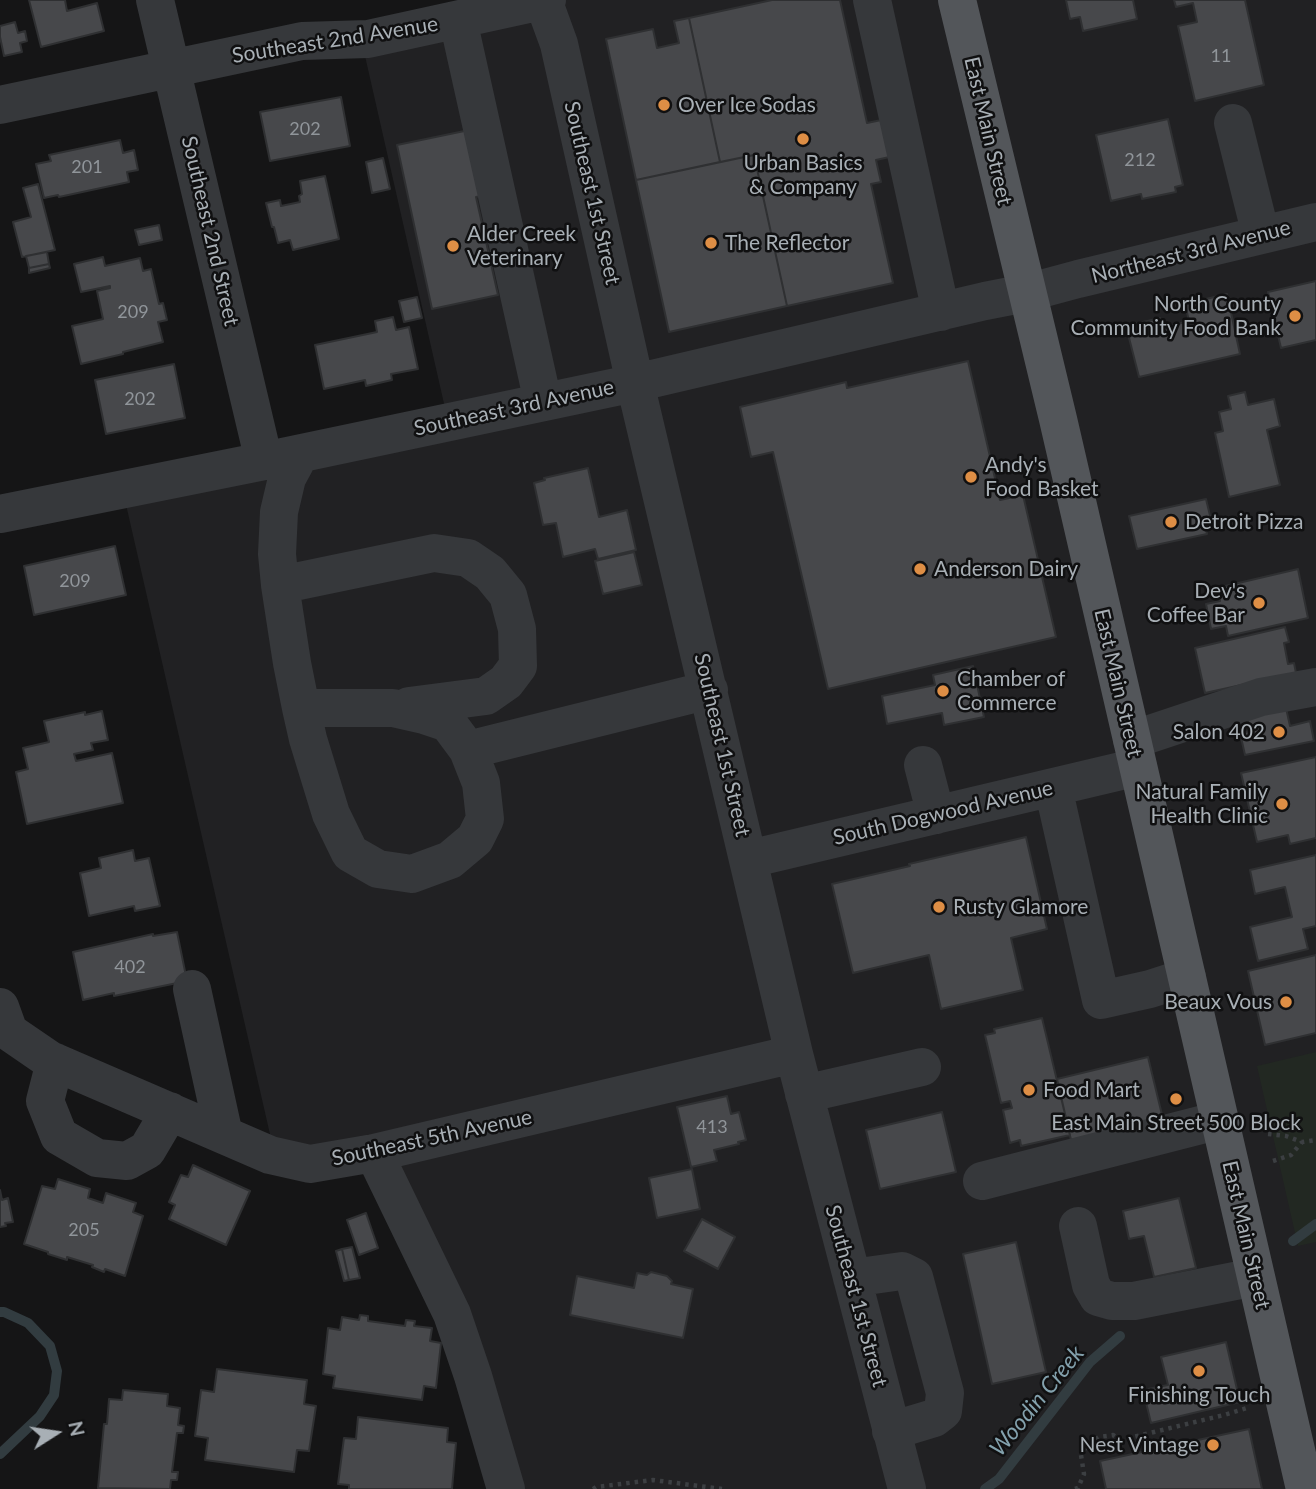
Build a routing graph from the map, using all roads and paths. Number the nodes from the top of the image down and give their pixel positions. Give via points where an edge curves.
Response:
1 (155, 0) edge
2 (544, 0) edge
3 (872, 0) edge
4 (957, 0) edge
5 (458, 19) junction
6 (171, 68) junction
7 (0, 105) edge
8 (1233, 123) dead end
9 (1316, 222) edge
10 (1261, 235) junction
11 (1026, 293) junction
12 (941, 312) junction
13 (635, 383) junction
14 (543, 402) junction
15 (282, 457) junction
16 (0, 514) edge
17 (280, 585) junction
18 (1316, 687) edge
19 (709, 690) junction
20 (302, 708) junction
21 (393, 708) junction
22 (468, 750) junction
23 (1135, 754) junction
24 (923, 765) dead end
25 (1053, 787) junction
26 (936, 815) junction
27 (749, 859) junction
28 (1186, 977) junction
29 (192, 989) dead end
30 (5, 1019) edge
31 (793, 1054) junction
32 (55, 1062) junction
33 (922, 1067) dead end
34 (804, 1094) junction
35 (170, 1111) junction
36 (1220, 1120) junction
37 (1268, 1134) dead end
38 (224, 1135) junction
39 (1316, 1140) edge
40 (1302, 1142) junction
41 (374, 1153) junction
42 (1273, 1161) dead end
43 (982, 1181) dead end
44 (1077, 1226) dead end
45 (1255, 1277) junction
46 (852, 1278) junction
47 (1247, 1408) dead end
48 (891, 1431) junction
49 (506, 1489) edge
50 (593, 1489) edge
51 (722, 1489) edge
52 (907, 1489) edge
53 (1075, 1489) edge
54 (1305, 1489) edge

1 - 6 street, Southeast 2nd Street
2 - 5 street, Southeast 2nd Avenue
2 - 13 street, Southeast 1st Street via 559,44
3 - 12 street
4 - 11 main road, East Main Street
5 - 6 street, Southeast 2nd Avenue via 368,38 302,41
5 - 14 street
6 - 7 street, Southeast 2nd Avenue
6 - 15 street, Southeast 2nd Street
8 - 10 street
9 - 10 street, Northeast 3rd Avenue
10 - 11 street, Northeast 3rd Avenue
11 - 12 street, Southeast 3rd Avenue
11 - 23 main road, East Main Street
12 - 13 street, Southeast 3rd Avenue
13 - 14 street, Southeast 3rd Avenue
13 - 19 street, Southeast 1st Street
14 - 15 street, Southeast 3rd Avenue
15 - 16 street, Southeast 3rd Avenue
15 - 17 street via 287,478 279,512
17 - 20 street
17 - 21 street via 434,553 468,558 489,573 508,595 517,629 518,666 486,696
18 - 23 street, South Dogwood Avenue via 1261,697
19 - 22 street
19 - 27 street, Southeast 1st Street
20 - 21 street
20 - 22 street via 331,814 350,853 378,869 412,874 450,860 475,839 485,819 481,783
21 - 22 street via 448,723
23 - 25 street, South Dogwood Avenue
23 - 28 main road, East Main Street
24 - 26 street
25 - 26 street, South Dogwood Avenue
25 - 28 street via 1101,1000
26 - 27 street, South Dogwood Avenue
27 - 31 street, Southeast 1st Street
28 - 36 main road, East Main Street
29 - 38 street
30 - 32 street, Southeast 5th Avenue
31 - 34 street, Southeast 1st Street
31 - 41 street, Southeast 5th Avenue
32 - 35 street, Southeast 5th Avenue
32 - 35 street via 45,1101 59,1136 97,1158 127,1161 147,1150
33 - 34 street
34 - 46 street, Southeast 1st Street
35 - 38 street, Southeast 5th Avenue
36 - 43 street
36 - 45 main road, East Main Street
37 - 40 path
38 - 41 street, Southeast 5th Avenue via 270,1155 310,1164
39 - 40 path
40 - 42 path via 1291,1155
41 - 49 street via 452,1314
44 - 45 street via 1091,1286 1098,1297 1134,1301
45 - 54 main road, East Main Street
46 - 48 street, Southeast 1st Street
46 - 48 street via 902,1270 914,1278 945,1392 943,1411 934,1418
47 - 53 path via 1121,1440 1099,1437 1081,1455 1084,1474
48 - 52 street, Southeast 1st Street
50 - 51 path via 653,1479

